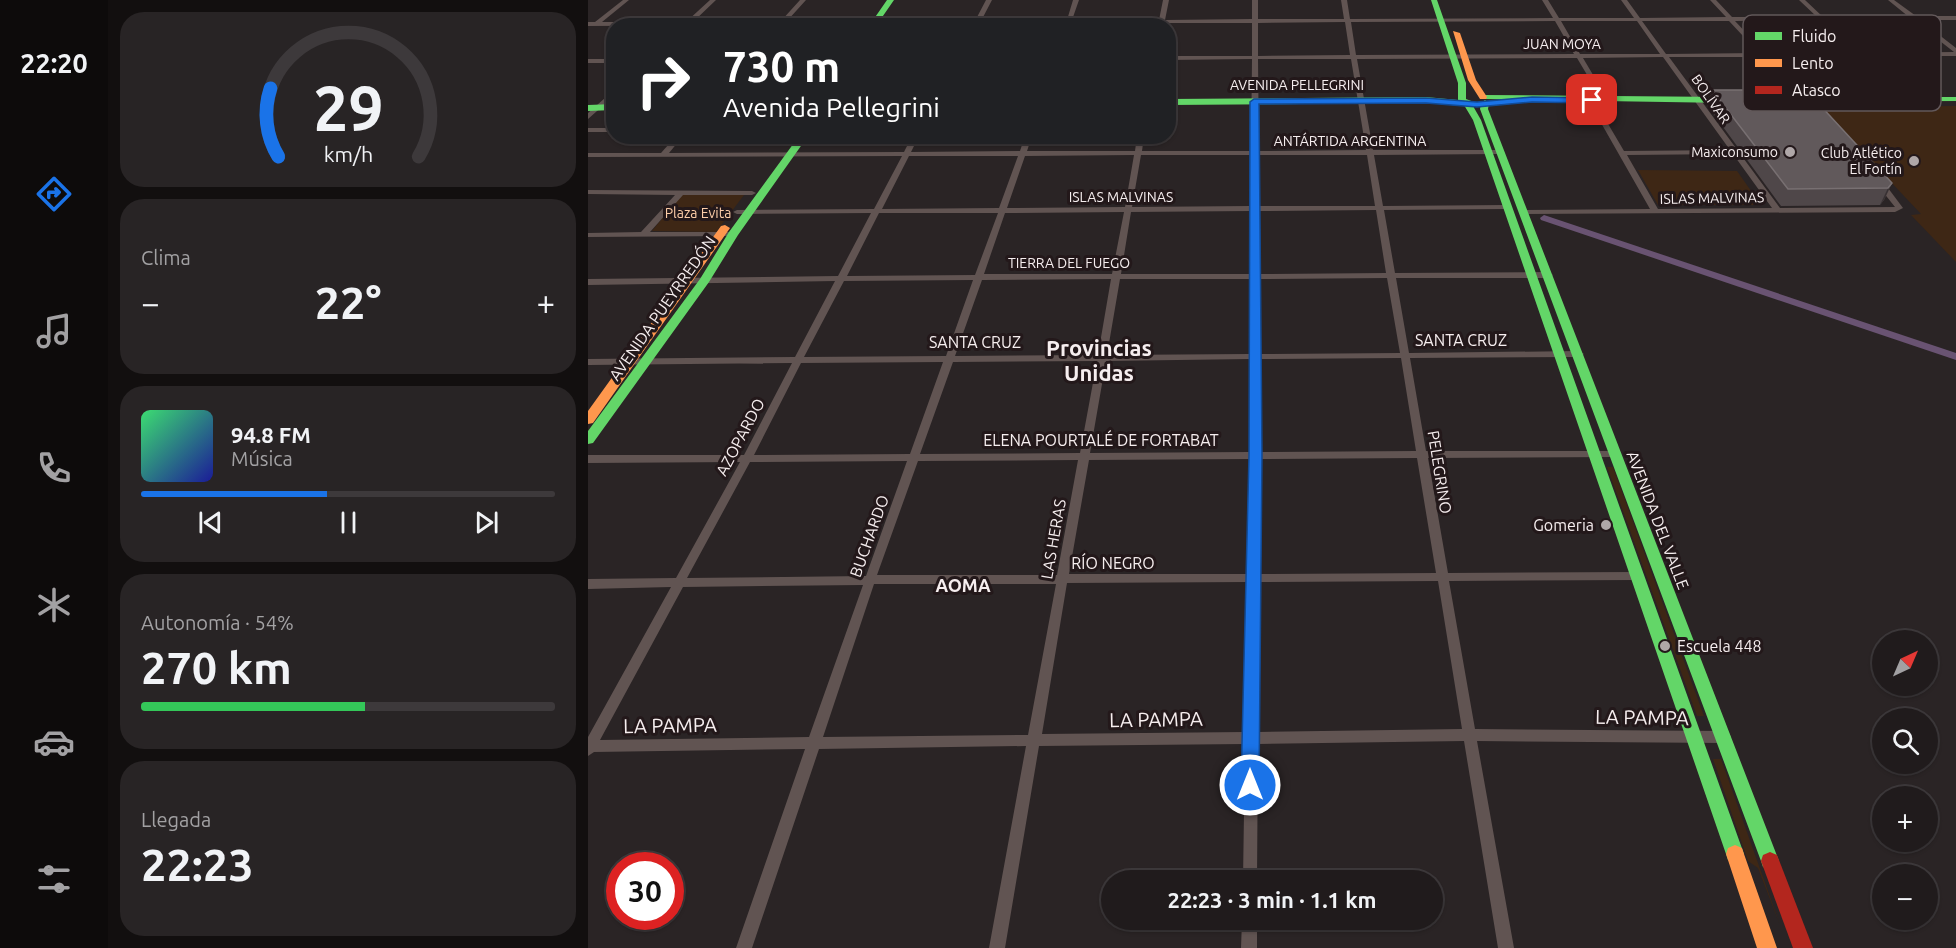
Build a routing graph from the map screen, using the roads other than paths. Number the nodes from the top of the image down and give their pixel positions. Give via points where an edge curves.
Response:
1 (626, 0) edge
2 (713, 0) edge
3 (803, 0) edge
4 (891, 0) edge
5 (901, 0) edge
6 (989, 0) edge
7 (1076, 0) edge
8 (1166, 0) edge
9 (1255, 0) edge
10 (1344, 0) edge
11 (1434, 0) edge
12 (1443, 0) edge
13 (1545, 0) edge
14 (1624, 0) edge
15 (1713, 0) edge
16 (1802, 0) edge
17 (1891, 0) edge
18 (1819, 15) edge
19 (1910, 15) edge
20 (694, 18) edge
21 (788, 18) edge
22 (881, 18) edge
23 (884, 18) edge
24 (979, 18) edge
25 (1070, 18) edge
26 (1162, 18) edge
27 (1557, 18) junction
28 (1730, 18) junction
29 (1743, 18) edge
30 (1638, 19) junction
31 (1446, 20) junction
32 (1254, 21) junction
33 (1348, 21) junction
34 (1176, 23) edge
35 (588, 24) edge
36 (596, 24) junction
37 (606, 24) edge
38 (588, 30) edge
39 (1743, 33) edge
40 (1941, 40) edge
41 (1941, 53) edge
42 (1956, 53) edge
43 (1578, 56) junction
44 (1665, 56) junction
45 (1743, 56) edge
46 (1354, 57) junction
47 (1459, 57) junction
48 (1176, 58) edge
49 (1255, 58) junction
50 (588, 61) edge
51 (606, 61) edge
52 (1465, 100) junction
53 (1485, 100) junction
54 (1598, 100) junction
55 (1697, 100) junction
56 (1743, 100) edge
57 (1360, 101) junction
58 (1176, 102) edge
59 (1254, 102) junction
60 (588, 130) edge
61 (606, 130) edge
62 (673, 144) edge
63 (789, 144) edge
64 (796, 144) edge
65 (912, 144) edge
66 (1026, 144) edge
67 (1140, 144) edge
68 (1493, 152) junction
69 (1734, 152) junction
70 (1139, 153) junction
71 (1255, 153) junction
72 (1370, 153) junction
73 (1623, 153) junction
74 (1023, 154) junction
75 (588, 155) edge
76 (663, 155) junction
77 (906, 155) junction
78 (784, 156) junction
79 (1875, 178) edge
80 (588, 192) edge
81 (681, 193) junction
82 (752, 193) junction
83 (1506, 207) junction
84 (1255, 209) junction
85 (1381, 209) junction
86 (1128, 210) junction
87 (877, 211) junction
88 (1003, 211) junction
89 (1778, 211) junction
90 (743, 212) junction
91 (1524, 212) junction
92 (1656, 212) junction
93 (644, 234) junction
94 (727, 234) junction
95 (588, 235) edge
96 (1533, 274) junction
97 (1391, 275) junction
98 (1550, 275) junction
99 (1255, 276) junction
100 (979, 277) junction
101 (1118, 277) junction
102 (840, 278) junction
103 (705, 280) junction
104 (690, 281) junction
105 (588, 282) edge
106 (1560, 354) junction
107 (1579, 354) junction
108 (1405, 355) junction
109 (950, 357) junction
110 (1104, 357) junction
111 (1255, 357) junction
112 (799, 359) junction
113 (631, 361) junction
114 (646, 361) junction
115 (588, 362) edge
116 (588, 420) edge
117 (588, 440) edge
118 (1594, 453) junction
119 (1420, 454) junction
120 (1615, 454) junction
121 (1255, 455) junction
122 (748, 456) junction
123 (916, 456) junction
124 (1085, 456) junction
125 (588, 459) edge
126 (1637, 576) junction
127 (1441, 578) junction
128 (1063, 579) junction
129 (1253, 579) junction
130 (870, 580) junction
131 (678, 582) junction
132 (588, 584) edge
133 (1470, 735) junction
134 (1251, 737) junction
135 (1696, 737) junction
136 (1724, 737) junction
137 (1033, 740) junction
138 (814, 742) junction
139 (589, 747) edge
140 (1250, 870) edge
141 (1250, 930) edge
142 (744, 948) edge
143 (997, 948) edge
144 (1249, 948) edge
145 (1506, 948) edge
146 (1767, 948) edge
147 (1803, 948) edge

1 - 36 street
2 - 20 street
3 - 21 street
4 - 22 main road
5 - 23 main road
6 - 24 street
7 - 25 street
8 - 26 street
9 - 32 street
10 - 33 street, PELEGRINO
11 - 31 main road, AVENIDA DEL VALLE
12 - 31 main road, AVENIDA DEL VALLE
13 - 27 street
14 - 30 street, BOLÍVAR
15 - 28 street
16 - 18 street
17 - 19 street
27 - 30 street
27 - 31 street
27 - 43 street
28 - 29 street
28 - 30 street
28 - 39 street
30 - 44 street, BOLÍVAR
31 - 33 street
31 - 47 main road, AVENIDA DEL VALLE
32 - 33 street
32 - 34 street
32 - 49 street
33 - 46 street, PELEGRINO
35 - 36 street
36 - 37 street
36 - 38 street
40 - 42 street
41 - 42 street, JUAN MOYA
43 - 44 street, JUAN MOYA
43 - 47 street, JUAN MOYA
43 - 54 street
44 - 45 street, JUAN MOYA
44 - 55 street, BOLÍVAR
46 - 47 street, JUAN MOYA
46 - 49 street, JUAN MOYA
46 - 57 street, PELEGRINO
47 - 52 main road, AVENIDA DEL VALLE
47 - 53 main road, AVENIDA DEL VALLE
48 - 49 street, JUAN MOYA
49 - 59 street
50 - 51 street
52 - 53 main road, AVENIDA PELLEGRINI
52 - 57 main road, AVENIDA PELLEGRINI
52 - 68 main road, AVENIDA DEL VALLE
53 - 54 main road
53 - 68 main road, AVENIDA DEL VALLE
54 - 55 main road
54 - 73 street
55 - 56 main road
55 - 69 street, BOLÍVAR
57 - 59 main road, AVENIDA PELLEGRINI
57 - 72 street, PELEGRINO
58 - 59 main road, AVENIDA PELLEGRINI
59 - 71 street
60 - 61 street
62 - 76 street
63 - 78 main road, AVENIDA PUEYRREDÓN
64 - 78 main road, AVENIDA PUEYRREDÓN
65 - 77 street, AZOPARDO
66 - 74 street, BUCHARDO
67 - 70 street, LAS HERAS
68 - 72 street, ANTÁRTIDA ARGENTINA
68 - 83 main road, AVENIDA DEL VALLE
68 - 91 main road, AVENIDA DEL VALLE
69 - 73 street
69 - 89 street, BOLÍVAR
70 - 71 street, ANTÁRTIDA ARGENTINA
70 - 74 street, ANTÁRTIDA ARGENTINA
70 - 86 street, LAS HERAS
71 - 72 street, ANTÁRTIDA ARGENTINA
71 - 84 street
72 - 85 street, PELEGRINO
73 - 92 street
74 - 77 street, ANTÁRTIDA ARGENTINA
74 - 88 street, BUCHARDO
75 - 76 street, ANTÁRTIDA ARGENTINA
76 - 78 street, ANTÁRTIDA ARGENTINA
77 - 78 street, ANTÁRTIDA ARGENTINA
77 - 87 street, AZOPARDO
78 - 82 main road, AVENIDA PUEYRREDÓN
78 - 90 main road, AVENIDA PUEYRREDÓN
79 - 89 street, ISLAS MALVINAS via 1899,208
80 - 81 street
81 - 82 street
81 - 93 street
82 - 90 main road, AVENIDA PUEYRREDÓN
83 - 85 street, ISLAS MALVINAS
83 - 96 main road, AVENIDA DEL VALLE
84 - 85 street, ISLAS MALVINAS
84 - 86 street, ISLAS MALVINAS
84 - 99 street
85 - 97 street, PELEGRINO
86 - 88 street, ISLAS MALVINAS
86 - 101 street, LAS HERAS
87 - 88 street, ISLAS MALVINAS
87 - 90 street, ISLAS MALVINAS
87 - 102 street, AZOPARDO
88 - 100 street, BUCHARDO
89 - 92 street, ISLAS MALVINAS
90 - 94 main road, AVENIDA PUEYRREDÓN
91 - 92 street, ISLAS MALVINAS
91 - 98 main road, AVENIDA DEL VALLE
93 - 94 street
93 - 95 street
94 - 103 main road, AVENIDA PUEYRREDÓN
94 - 104 main road, AVENIDA PUEYRREDÓN
96 - 97 street, TIERRA DEL FUEGO
96 - 98 street, TIERRA DEL FUEGO
96 - 106 main road, AVENIDA DEL VALLE
97 - 99 street, TIERRA DEL FUEGO
97 - 108 street, PELEGRINO
98 - 107 main road, AVENIDA DEL VALLE
99 - 101 street, TIERRA DEL FUEGO
99 - 111 street
100 - 101 street, TIERRA DEL FUEGO
100 - 102 street, TIERRA DEL FUEGO
100 - 109 street, BUCHARDO
101 - 110 street, LAS HERAS
102 - 103 street, TIERRA DEL FUEGO
102 - 112 street, AZOPARDO
103 - 104 street, TIERRA DEL FUEGO
103 - 114 main road, AVENIDA PUEYRREDÓN
104 - 105 street, TIERRA DEL FUEGO
104 - 113 main road, AVENIDA PUEYRREDÓN
106 - 107 street, SANTA CRUZ
106 - 108 street, SANTA CRUZ
106 - 118 main road, AVENIDA DEL VALLE
107 - 120 main road, AVENIDA DEL VALLE
108 - 111 street, SANTA CRUZ
108 - 119 street, PELEGRINO
109 - 110 street, SANTA CRUZ
109 - 112 street, SANTA CRUZ
109 - 123 street, BUCHARDO
110 - 111 street, SANTA CRUZ
110 - 124 street, LAS HERAS
111 - 121 street
112 - 114 street, SANTA CRUZ
112 - 122 street, AZOPARDO
113 - 114 street, SANTA CRUZ
113 - 115 street, SANTA CRUZ
113 - 116 main road, AVENIDA PUEYRREDÓN
114 - 117 main road, AVENIDA PUEYRREDÓN
118 - 119 street, ELENA POURTALÉ DE FORTABAT
118 - 120 street, ELENA POURTALÉ DE FORTABAT
118 - 126 main road, AVENIDA DEL VALLE
119 - 121 street, ELENA POURTALÉ DE FORTABAT
119 - 127 street, PELEGRINO
120 - 136 main road, AVENIDA DEL VALLE
121 - 124 street, ELENA POURTALÉ DE FORTABAT
121 - 129 street
122 - 123 street, ELENA POURTALÉ DE FORTABAT
122 - 125 street, ELENA POURTALÉ DE FORTABAT
122 - 131 street, AZOPARDO
123 - 124 street, ELENA POURTALÉ DE FORTABAT
123 - 130 street, BUCHARDO
124 - 128 street, LAS HERAS
126 - 127 street, RÍO NEGRO
126 - 135 main road, AVENIDA DEL VALLE
127 - 129 street, RÍO NEGRO
127 - 133 street, PELEGRINO
128 - 129 street, RÍO NEGRO
128 - 130 street, RÍO NEGRO
128 - 137 street, LAS HERAS
129 - 134 street
130 - 131 street, RÍO NEGRO
130 - 138 street, BUCHARDO
131 - 132 street, RÍO NEGRO
131 - 139 street, AZOPARDO
133 - 134 street, LA PAMPA
133 - 135 street, LA PAMPA
133 - 145 street, PELEGRINO
134 - 137 street, LA PAMPA
134 - 140 street
135 - 136 street, LA PAMPA
135 - 146 main road, AVENIDA DEL VALLE
136 - 147 main road, AVENIDA DEL VALLE
137 - 138 street, LA PAMPA
137 - 143 street, LAS HERAS
138 - 139 street, LA PAMPA
138 - 142 street, BUCHARDO
141 - 144 street

